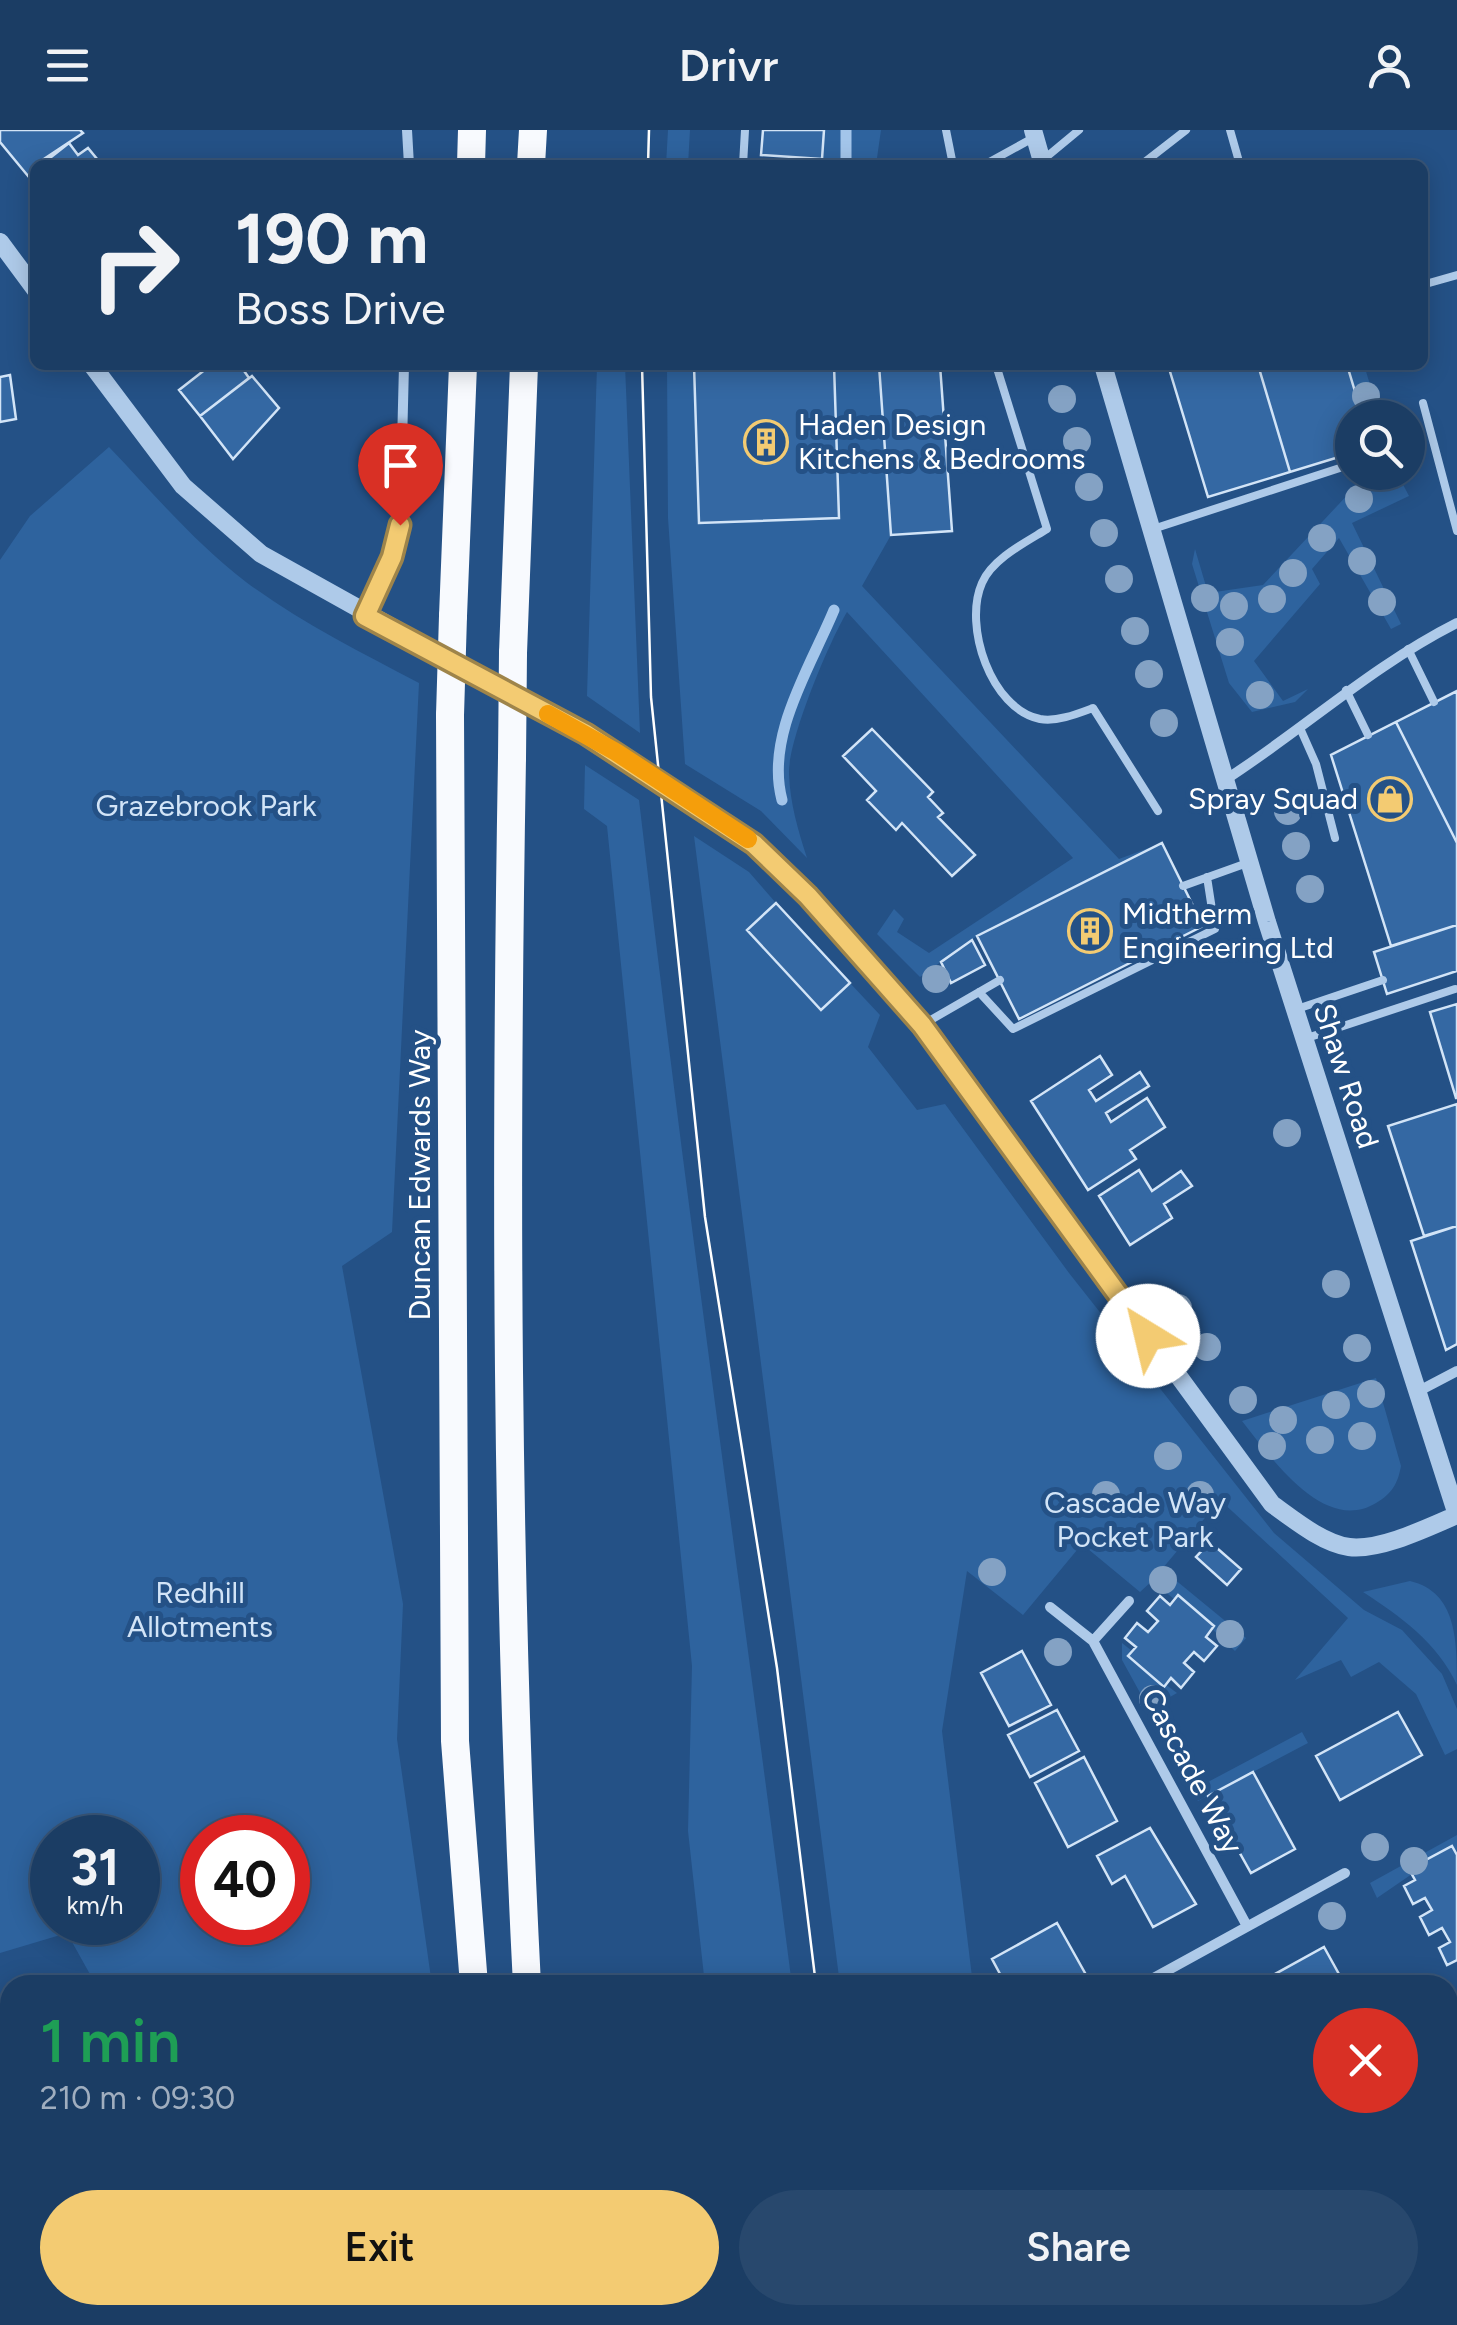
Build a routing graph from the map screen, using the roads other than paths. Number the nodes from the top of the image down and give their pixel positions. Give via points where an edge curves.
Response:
1 (407, 130) edge
2 (472, 130) edge
3 (533, 130) edge
4 (745, 130) edge
5 (946, 130) edge
6 (1078, 130) edge
7 (1186, 130) edge
8 (1230, 130) edge
9 (1034, 133) edge
10 (409, 160) edge
11 (471, 160) edge
12 (532, 160) edge
13 (743, 160) edge
14 (952, 160) edge
15 (992, 160) edge
16 (1042, 160) edge
17 (1046, 160) edge
18 (1155, 160) edge
19 (1239, 160) edge
20 (0, 243) edge
21 (1457, 275) edge
22 (30, 282) edge
23 (1428, 283) edge
24 (96, 370) edge
25 (404, 370) edge
26 (463, 370) edge
27 (524, 370) edge
28 (998, 370) edge
29 (1104, 370) edge
30 (1425, 411) edge
31 (1332, 459) dead end
32 (1335, 466) edge
33 (1335, 469) edge
34 (1252, 484) dead end
35 (1256, 496) junction
36 (1152, 529) junction
37 (1457, 531) edge
38 (365, 616) junction
39 (1457, 623) edge
40 (1408, 649) junction
41 (1346, 690) junction
42 (1434, 702) dead end
43 (1300, 728) junction
44 (1368, 735) dead end
45 (1225, 780) junction
46 (1158, 811) dead end
47 (1336, 838) dead end
48 (1250, 862) junction
49 (1207, 877) junction
50 (1183, 886) dead end
51 (1000, 980) dead end
52 (1383, 980) dead end
53 (1455, 989) edge
54 (979, 992) junction
55 (1296, 1009) junction
56 (922, 1025) junction
57 (1305, 1039) junction
58 (1457, 1371) edge
59 (1417, 1392) junction
60 (1457, 1515) edge
61 (1128, 1601) dead end
62 (1050, 1607) dead end
63 (1093, 1641) junction
64 (1345, 1873) dead end
65 (1247, 1926) junction
66 (473, 1975) edge
67 (526, 1975) edge
68 (1159, 1975) edge

1 - 10 street
2 - 11 highway
3 - 12 highway
4 - 13 lane
5 - 14 lane
6 - 17 lane
7 - 18 lane
8 - 19 lane
9 - 15 lane
9 - 16 street
20 - 22 street
21 - 23 lane
24 - 38 street via 183,486 220,521
25 - 38 street via 400,525
26 - 66 highway, Duncan Edwards Way, bridge via 450,714 455,1741
27 - 67 highway, bridge via 505,1201 514,1727
28 - 46 lane via 1047,529 1008,554 982,583 977,633 988,673 1006,702 1040,719 1093,708
29 - 36 street, Shaw Road
30 - 37 lane
31 - 32 lane
33 - 35 lane
34 - 35 lane
35 - 36 lane
36 - 45 street, Shaw Road
38 - 56 street, bridge via 616,752 754,844
39 - 40 street
40 - 41 street
40 - 42 lane
41 - 43 street
41 - 44 lane
43 - 45 street
43 - 47 lane
45 - 48 street, Shaw Road
48 - 49 lane
48 - 55 street, Shaw Road
49 - 50 lane
49 - 54 lane via 1215,930 1014,1029
51 - 54 lane
52 - 55 lane
53 - 57 lane
54 - 56 lane
55 - 57 street, Shaw Road
56 - 60 street via 1272,1504 1303,1527 1350,1547 1403,1538
57 - 59 street, Shaw Road
58 - 59 street
59 - 60 street, Shaw Road
61 - 63 street
62 - 63 street, Cascade Way
63 - 65 street, Cascade Way
64 - 65 street
65 - 68 street

